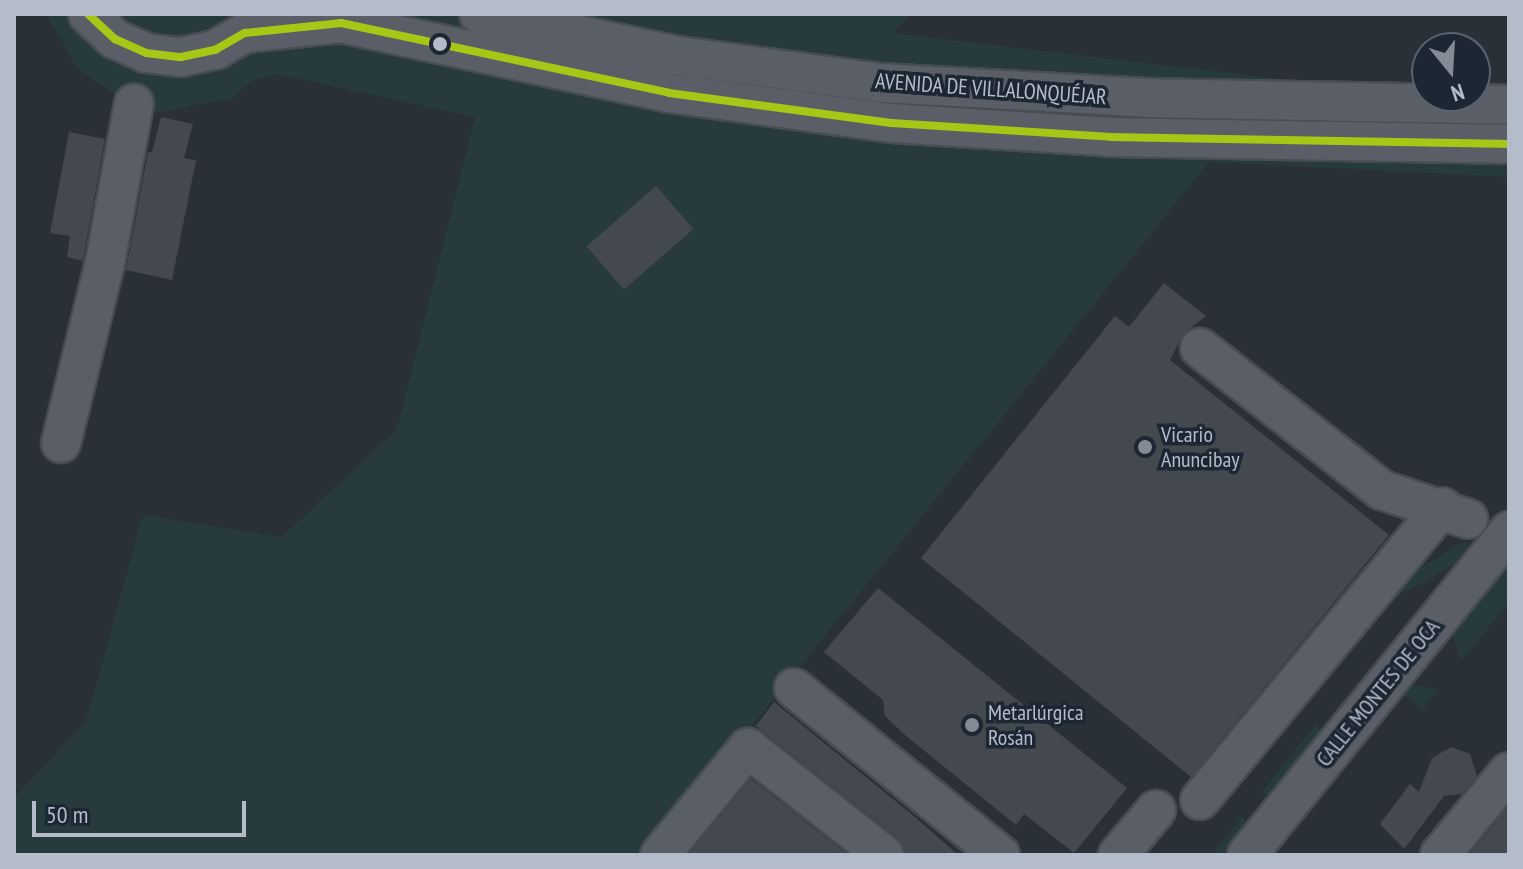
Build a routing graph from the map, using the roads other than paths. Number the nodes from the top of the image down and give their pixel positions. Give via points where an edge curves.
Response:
1 (479, 14) edge
2 (88, 15) edge
3 (254, 24) edge
4 (134, 104) dead end
5 (1509, 105) edge
6 (1509, 144) edge
7 (1200, 348) dead end
8 (61, 443) dead end
9 (1509, 531) edge
10 (794, 688) dead end
11 (1509, 772) edge
12 (1219, 792) dead end
13 (1156, 810) dead end
14 (660, 855) edge
15 (884, 855) edge
16 (1000, 855) edge
17 (1118, 855) edge
18 (1247, 855) edge
19 (1440, 855) edge

1 - 5 street, AVENIDA DE VILLALONQUÉJAR via 679,56 881,83 1133,97
2 - 3 street via 115,39 146,53 215,50
3 - 6 street, AVENIDA DE VILLALONQUÉJAR via 341,23 616,83 891,123 1112,137
4 - 8 street via 105,263
7 - 12 street via 1382,490 1455,513
9 - 18 street, CALLE MONTES DE OCA
10 - 16 street
11 - 19 street
13 - 17 street
14 - 15 street via 748,748

